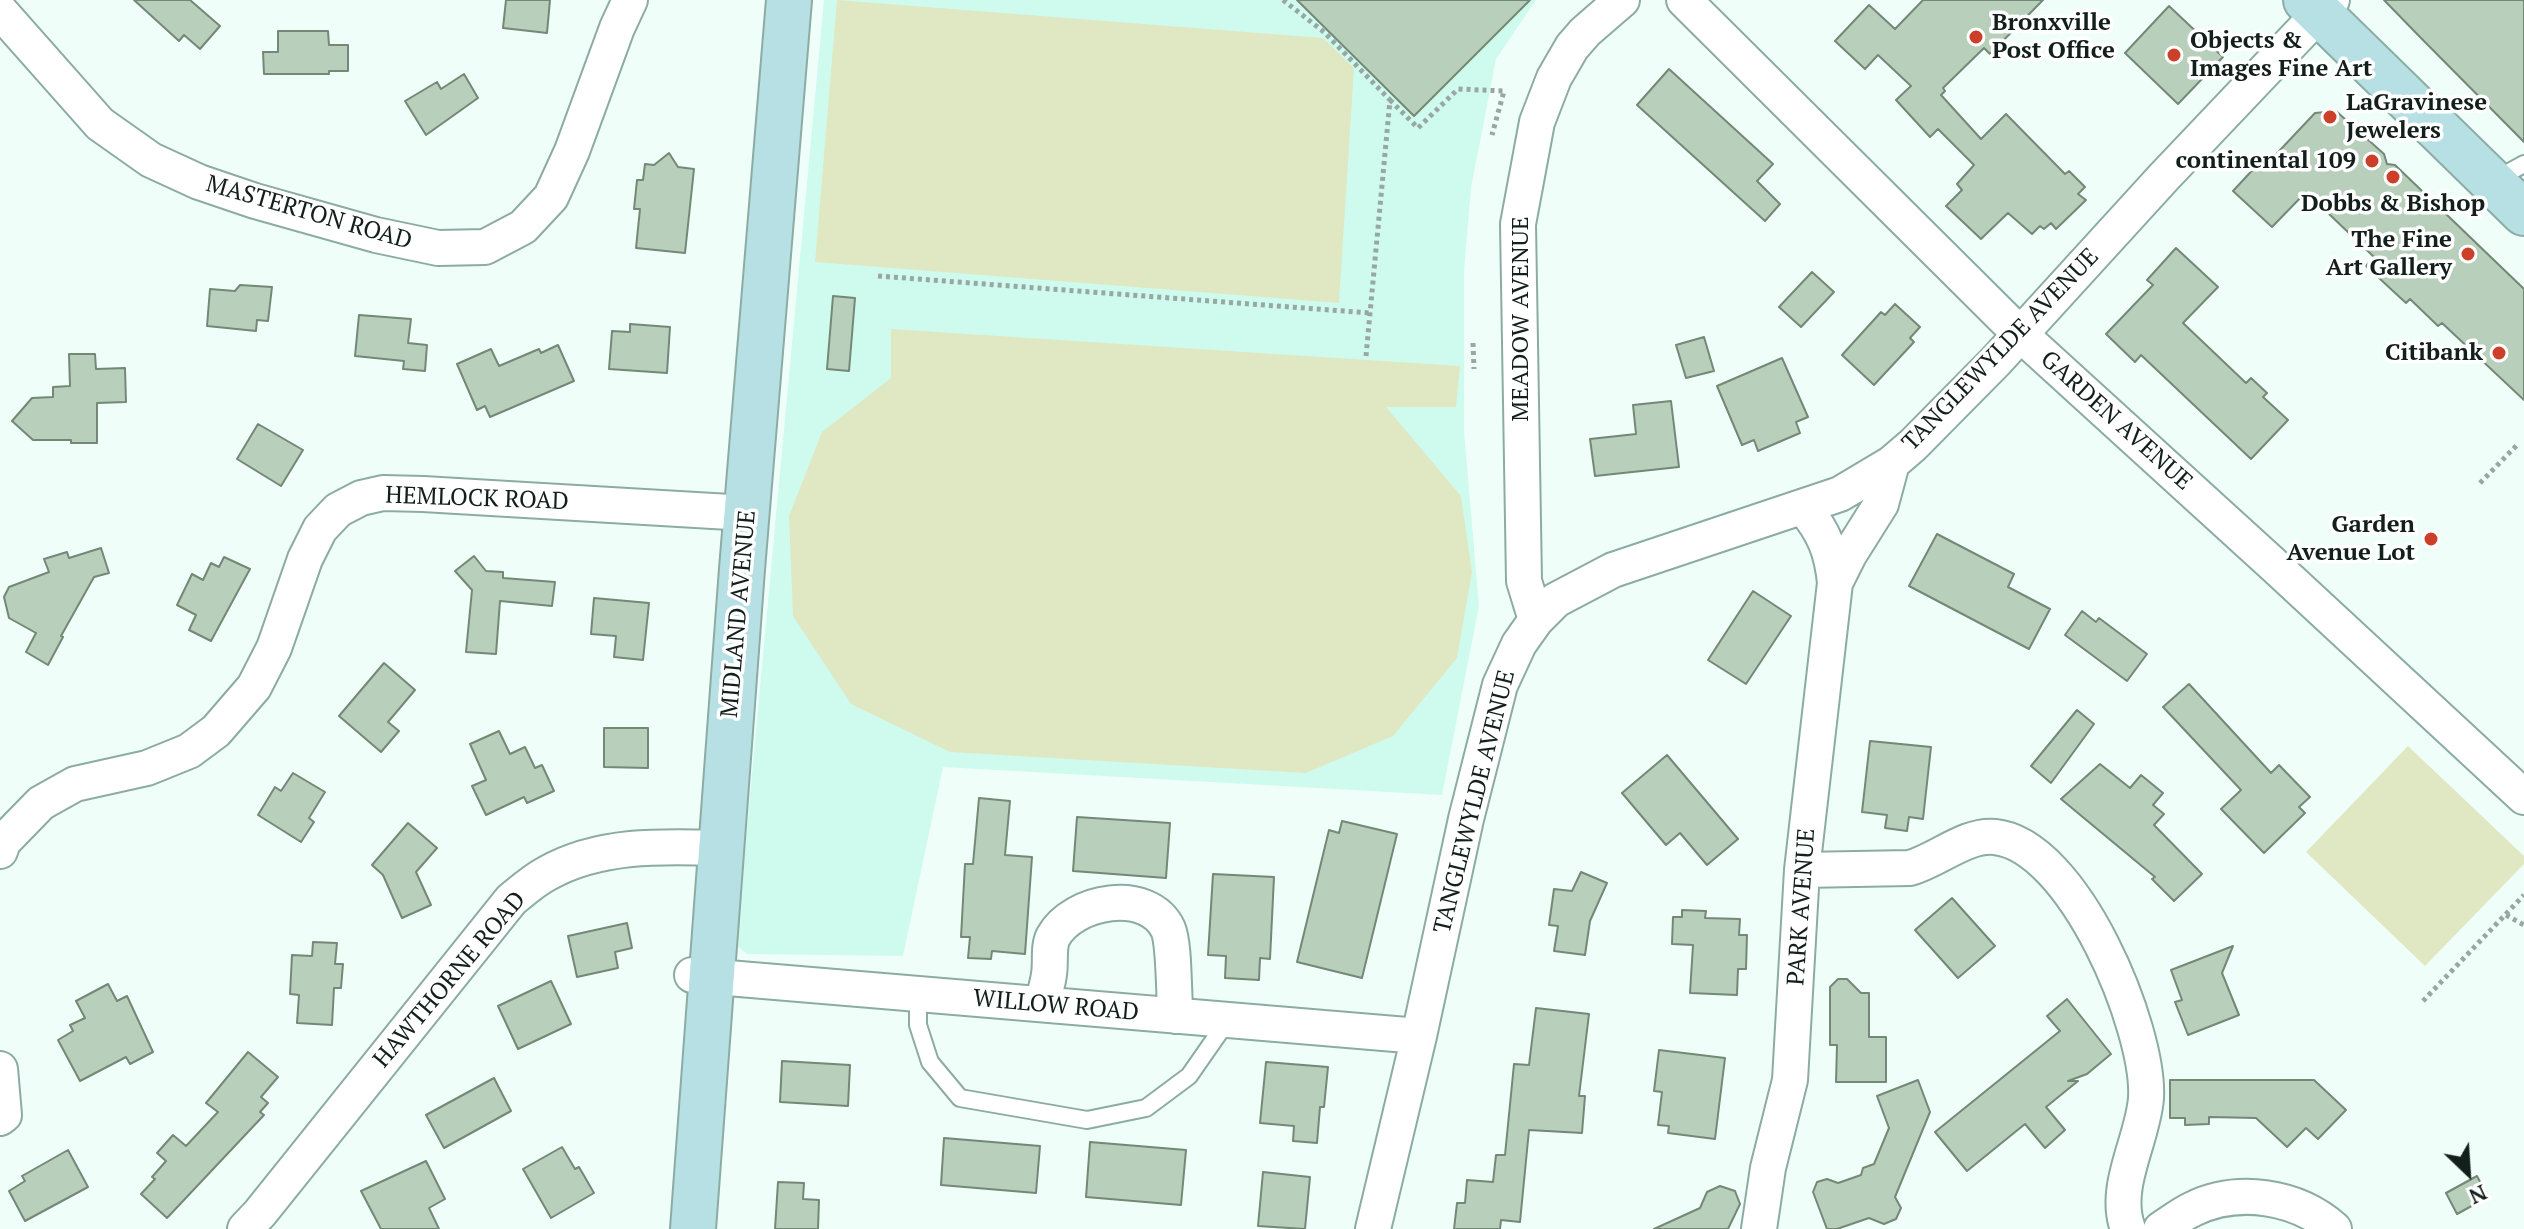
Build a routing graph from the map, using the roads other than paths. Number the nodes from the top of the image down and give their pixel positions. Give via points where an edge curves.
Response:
1 (630, 0) edge
2 (766, 0) edge
3 (789, 0) edge
4 (1622, 0) edge
5 (1684, 0) edge
6 (2319, 4) edge
7 (0, 11) edge
8 (2508, 173) edge
9 (2524, 213) edge
10 (2019, 333) junction
11 (1892, 463) junction
12 (1804, 508) junction
13 (736, 513) junction
14 (1835, 583) junction
15 (1536, 620) junction
16 (2524, 797) edge
17 (710, 848) junction
18 (0, 851) edge
19 (1802, 870) junction
20 (703, 976) junction
21 (918, 994) junction
22 (1042, 1004) junction
23 (1176, 1016) junction
24 (1228, 1020) junction
25 (1419, 1036) junction
26 (0, 1069) edge
27 (0, 1118) edge
28 (245, 1229) edge
29 (671, 1229) edge
30 (693, 1229) edge
31 (1373, 1229) edge
32 (1759, 1229) edge
33 (2128, 1229) edge
34 (2161, 1229) edge
35 (2334, 1229) edge

1 - 7 street, MASTERTON ROAD via 551,197 523,227 485,247 438,248 255,201 151,160 100,124
2 - 13 street, MIDLAND AVENUE
3 - 13 street, MIDLAND AVENUE
4 - 15 street, MEADOW AVENUE via 1585,32 1554,78 1537,122 1518,224 1524,581
5 - 10 street, GARDEN AVENUE
6 - 8 street
6 - 10 street, TANGLEWYLDE AVENUE
8 - 9 street
10 - 11 street, TANGLEWYLDE AVENUE
10 - 16 street, GARDEN AVENUE
11 - 12 street, TANGLEWYLDE AVENUE
11 - 14 street, PARK AVENUE via 1881,504
12 - 14 street, PARK AVENUE via 1829,545
12 - 15 street, TANGLEWYLDE AVENUE via 1613,570 1556,600
13 - 17 street, MIDLAND AVENUE
13 - 18 street, HEMLOCK ROAD via 423,494 361,498 338,510 320,529 254,687 216,731 189,751 147,768 75,784 41,803
14 - 19 street, PARK AVENUE
15 - 25 street, TANGLEWYLDE AVENUE via 1500,685
17 - 20 street, MIDLAND AVENUE
17 - 28 street, HAWTHORNE ROAD via 657,847 577,859 511,900
19 - 32 street, PARK AVENUE via 1790,1080
19 - 33 street via 1910,868 1984,837 1999,837 2039,857 2065,885 2106,954 2146,1073 2146,1100 2124,1197
20 - 21 street, WILLOW ROAD
20 - 29 street, MIDLAND AVENUE
20 - 30 street, MIDLAND AVENUE
21 - 22 street, WILLOW ROAD
21 - 24 lane via 918,1025 930,1062 960,1098 1087,1120 1146,1108 1189,1076
22 - 23 street, WILLOW ROAD
22 - 23 street via 1051,940 1087,907 1111,902 1161,917 1170,934
23 - 24 street, WILLOW ROAD
24 - 25 street, WILLOW ROAD
25 - 31 street, TANGLEWYLDE AVENUE
26 - 27 street
34 - 35 street via 2194,1208 2234,1198 2269,1198 2301,1207

